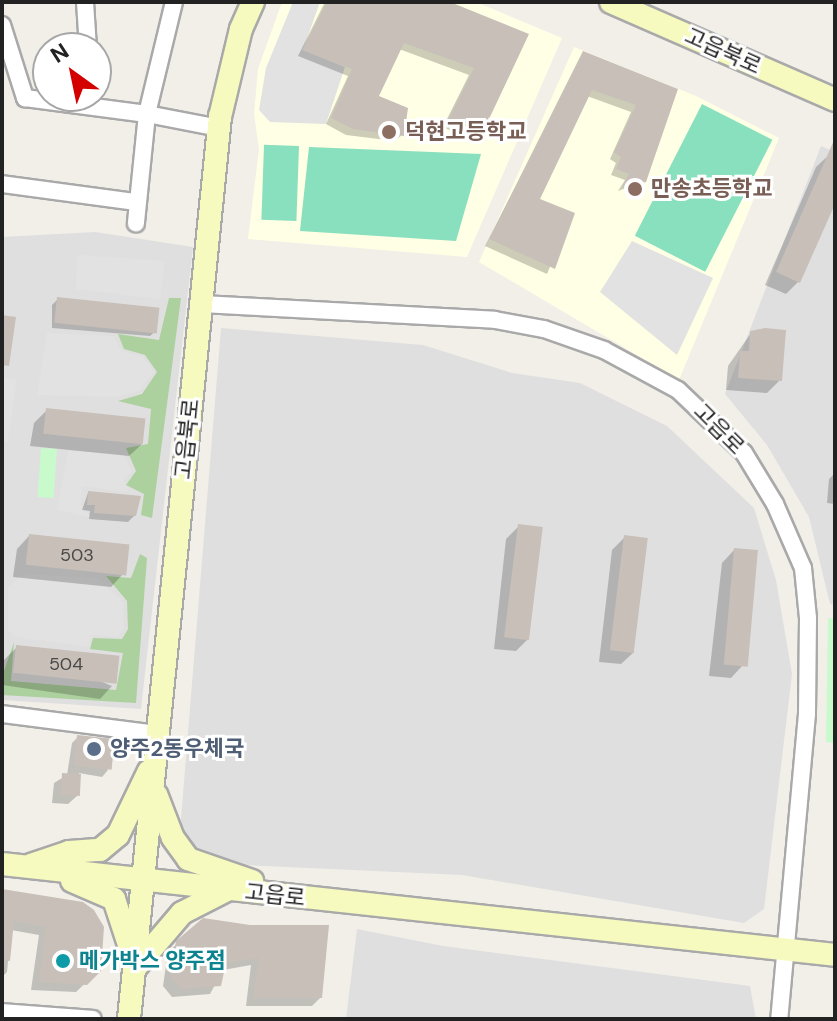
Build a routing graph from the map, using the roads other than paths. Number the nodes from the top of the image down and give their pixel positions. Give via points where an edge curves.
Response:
1 (85, 2) edge
2 (174, 2) edge
3 (253, 2) edge
4 (611, 2) edge
5 (2, 25) edge
6 (87, 32) edge
7 (32, 98) edge
8 (835, 100) edge
9 (112, 106) edge
10 (147, 114) junction
11 (219, 128) junction
12 (2, 184) edge
13 (136, 202) junction
14 (136, 223) dead end
15 (202, 304) junction
16 (2, 714) edge
17 (158, 745) junction
18 (153, 788) junction
19 (12, 865) edge
20 (144, 881) junction
21 (227, 890) junction
22 (273, 895) junction
23 (786, 950) junction
24 (835, 955) edge
25 (135, 969) junction
26 (2, 1012) edge
27 (93, 1019) edge
28 (129, 1019) edge
29 (779, 1019) edge

1 - 6 street
2 - 10 street
3 - 11 street, 고읍북로 via 241,29
4 - 8 street, 고읍북로
5 - 7 street via 25,98
9 - 10 street
10 - 11 street
10 - 13 street
11 - 15 street, 고읍북로
12 - 13 street
13 - 14 street
15 - 17 street, 고읍북로
15 - 23 street, 고읍로 via 495,320 544,329 604,350 678,390 744,453 775,504 803,568 808,618 807,714
16 - 17 street
17 - 18 street, 고읍북로
17 - 19 street via 118,835 100,850
18 - 20 street, 고읍북로
18 - 22 street via 173,838 188,859 261,883
19 - 20 street, 고읍로
19 - 25 street via 92,886 114,899
20 - 21 street, 고읍로
20 - 25 street, 고읍북로
21 - 22 street, 고읍로
21 - 25 street via 182,913
22 - 23 street, 고읍로
23 - 24 street, 고읍로
23 - 29 street, 고읍로
25 - 28 street, 고읍북로
26 - 27 street

